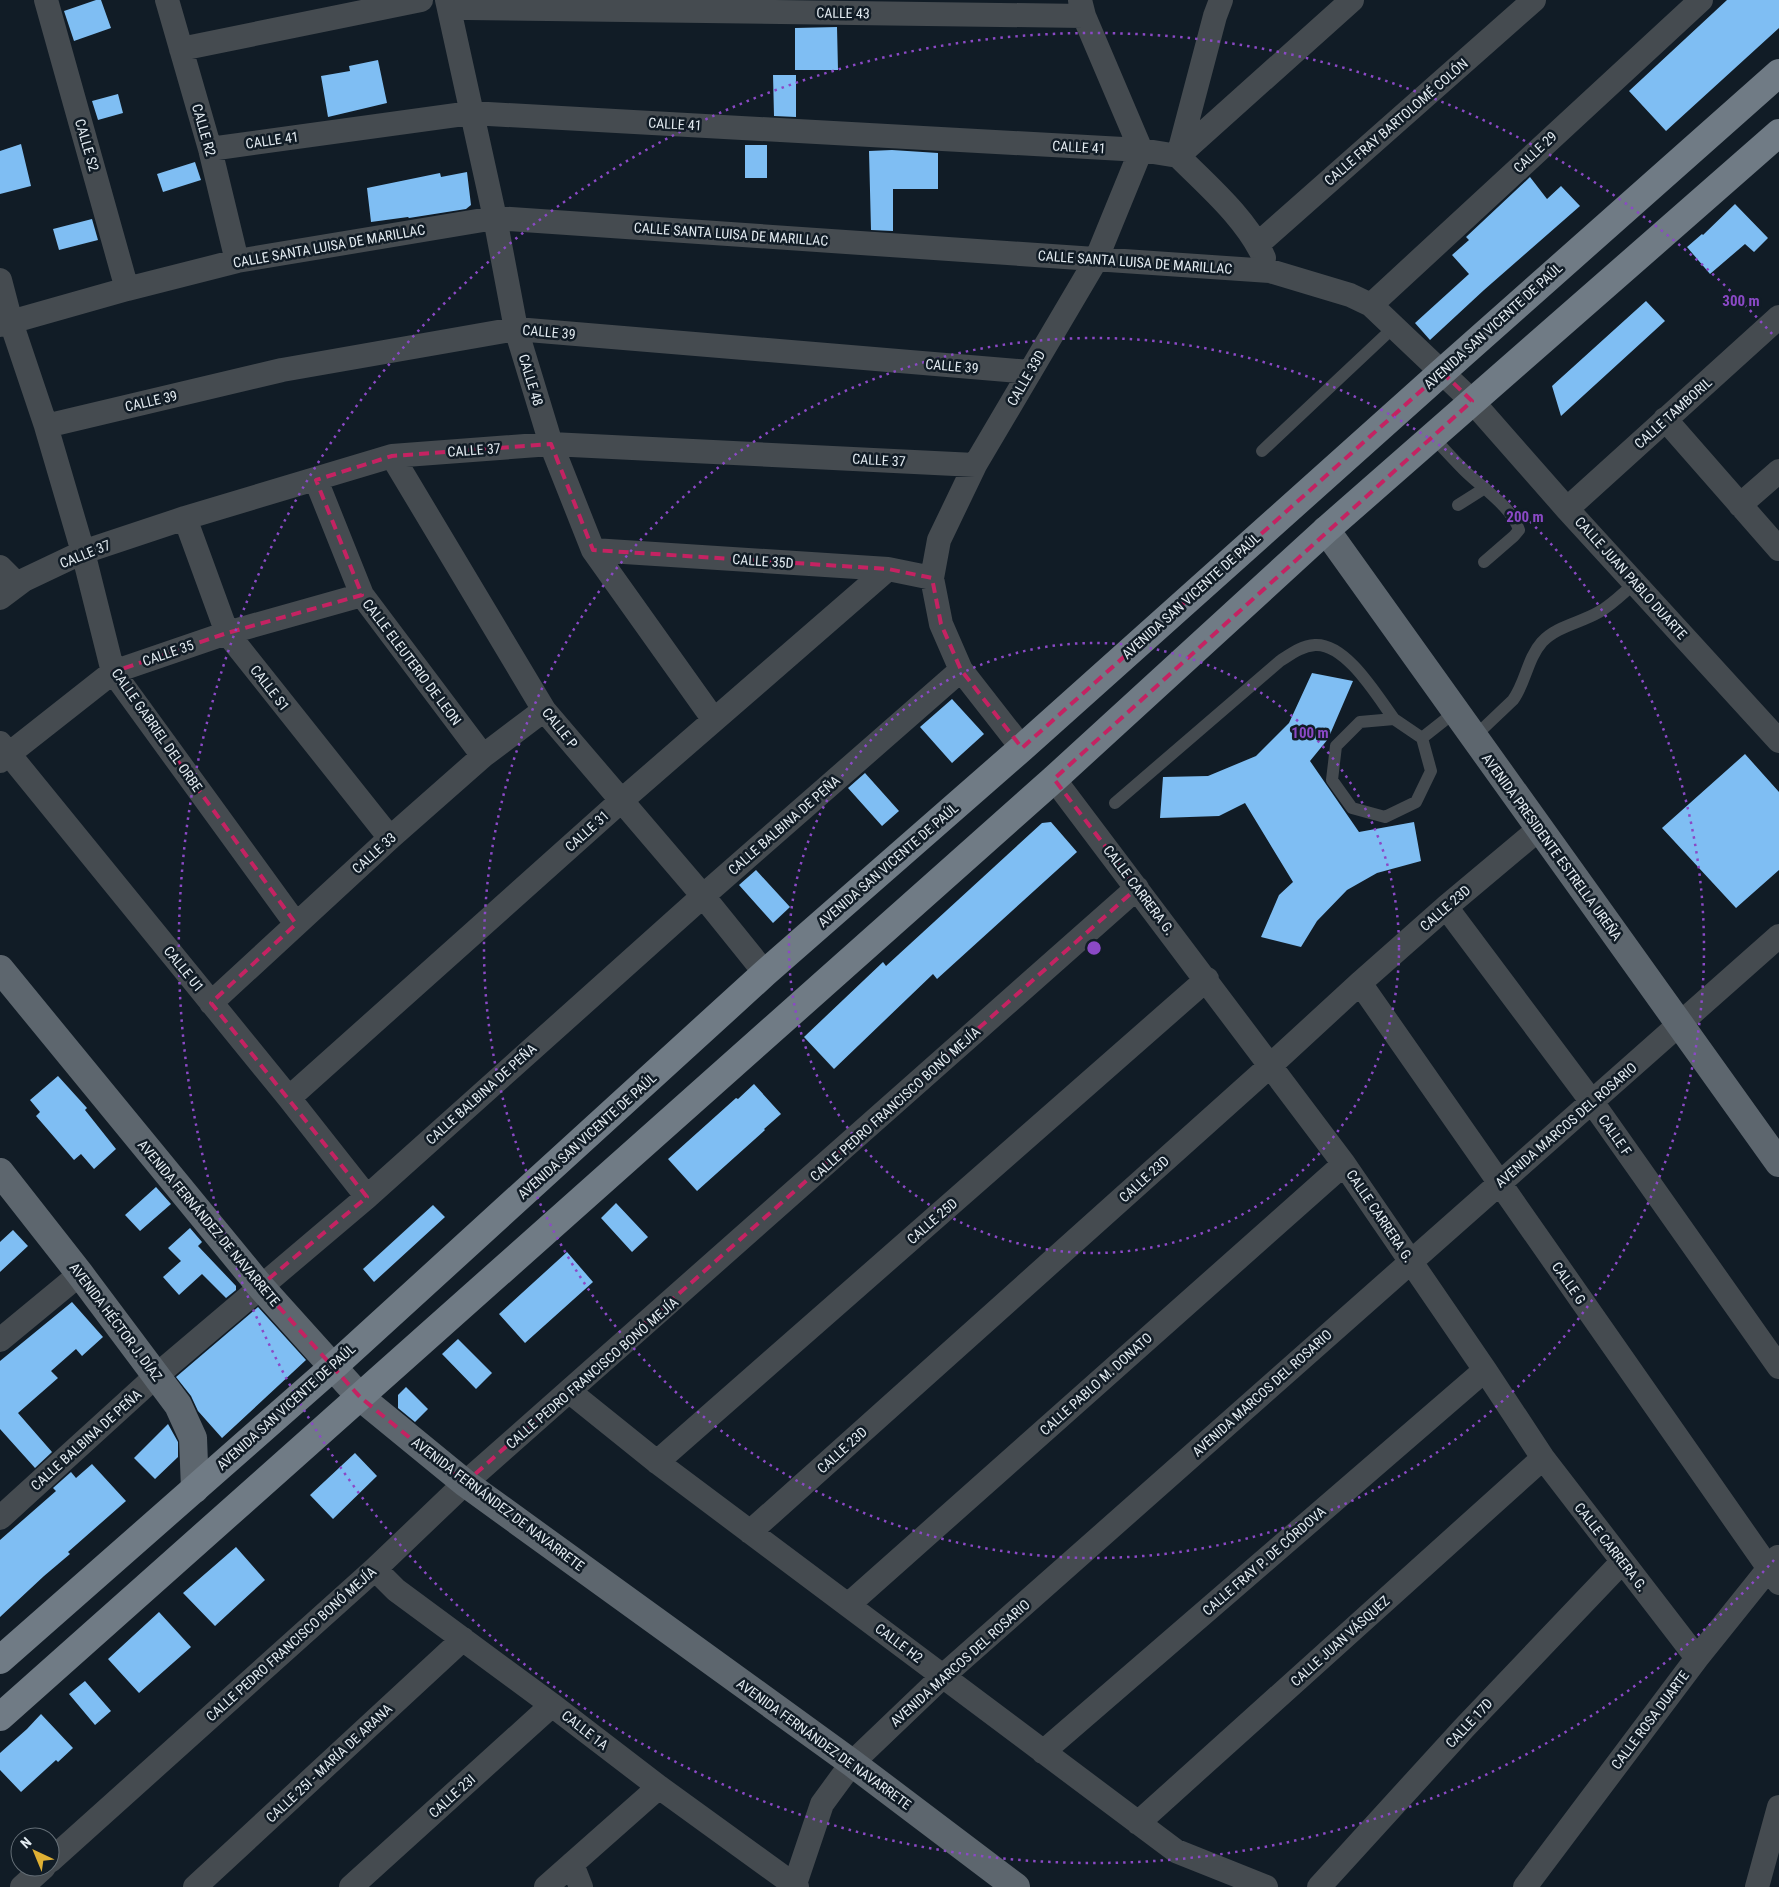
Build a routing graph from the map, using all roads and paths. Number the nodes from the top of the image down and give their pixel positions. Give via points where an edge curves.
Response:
1 (46, 0) edge
2 (167, 0) edge
3 (421, 0) edge
4 (447, 0) edge
5 (454, 0) edge
6 (1221, 0) edge
7 (1352, 0) edge
8 (1534, 0) edge
9 (1701, 0) edge
10 (1082, 8) edge
11 (181, 49) junction
12 (1779, 73) edge
13 (471, 113) junction
14 (1779, 132) edge
15 (210, 148) junction
16 (1140, 150) junction
17 (1178, 156) junction
18 (495, 218) junction
19 (1258, 244) junction
20 (1096, 260) junction
21 (237, 261) junction
22 (1270, 271) junction
23 (0, 280) edge
24 (127, 289) junction
25 (1371, 305) junction
26 (1779, 318) edge
27 (5, 324) edge
28 (1394, 327) junction
29 (516, 329) junction
30 (1030, 372) junction
31 (1442, 372) junction
32 (1472, 401) junction
33 (1665, 419) junction
34 (46, 426) junction
35 (1432, 436) junction
36 (551, 444) junction
37 (1262, 451) dead end
38 (392, 456) junction
39 (975, 465) junction
40 (1779, 471) edge
41 (316, 480) junction
42 (1485, 488) junction
43 (1458, 505) dead end
44 (1740, 505) junction
45 (1567, 509) junction
46 (186, 518) junction
47 (1326, 530) junction
48 (1779, 549) edge
49 (594, 550) junction
50 (83, 552) junction
51 (1484, 562) dead end
52 (0, 566) edge
53 (888, 569) junction
54 (932, 578) junction
55 (1635, 583) junction
56 (9, 591) edge
57 (362, 595) junction
58 (227, 633) junction
59 (961, 670) junction
60 (113, 672) junction
61 (544, 710) junction
62 (1455, 712) junction
63 (1394, 718) junction
64 (714, 720) junction
65 (1422, 738) junction
66 (1473, 738) junction
67 (1779, 741) edge
68 (1022, 748) junction
69 (3, 752) edge
70 (483, 756) junction
71 (1054, 778) junction
72 (621, 801) junction
73 (1115, 803) dead end
74 (1540, 829) junction
75 (390, 838) junction
76 (1137, 888) junction
77 (703, 896) junction
78 (1446, 906) junction
79 (296, 924) junction
80 (1779, 936) edge
81 (0, 969) edge
82 (766, 973) junction
83 (1207, 979) junction
84 (1360, 983) junction
85 (211, 1003) junction
86 (1680, 1025) junction
87 (1271, 1066) junction
88 (289, 1098) junction
89 (1592, 1102) junction
90 (1779, 1163) edge
91 (1344, 1164) junction
92 (0, 1172) edge
93 (1500, 1183) junction
94 (367, 1196) junction
95 (1411, 1261) junction
96 (80, 1274) junction
97 (260, 1286) junction
98 (0, 1340) edge
99 (332, 1367) junction
100 (1779, 1367) edge
101 (1485, 1370) junction
102 (157, 1375) junction
103 (570, 1392) junction
104 (360, 1397) junction
105 (1543, 1458) junction
106 (657, 1462) junction
107 (465, 1484) junction
108 (195, 1489) junction
109 (0, 1518) edge
110 (750, 1532) junction
111 (1622, 1562) junction
112 (374, 1569) junction
113 (1775, 1569) edge
114 (848, 1605) junction
115 (463, 1639) junction
116 (1697, 1658) junction
117 (0, 1660) edge
118 (943, 1676) junction
119 (552, 1705) junction
120 (0, 1717) edge
121 (1043, 1752) junction
122 (852, 1763) junction
123 (659, 1787) junction
124 (1779, 1807) edge
125 (1138, 1823) junction
126 (60, 1852) edge
127 (572, 1864) junction
128 (33, 1877) edge
129 (795, 1886) edge
130 (22, 1887) edge
131 (195, 1887) edge
132 (351, 1887) edge
133 (546, 1887) edge
134 (581, 1887) edge
135 (1016, 1887) edge
136 (1266, 1887) edge
137 (1319, 1887) edge
138 (1525, 1887) edge
139 (1756, 1887) edge

1 - 24 street, CALLE S2
2 - 11 street, CALLE R2
3 - 11 street
4 - 13 street, CALLE 48
5 - 10 street, CALLE 43 via 467,8
6 - 17 street
7 - 17 street
8 - 19 street, CALLE FRAY BARTOLOMÉ COLÓN
9 - 25 street, CALLE 29
10 - 16 street
11 - 15 street, CALLE R2
12 - 31 main road, AVENIDA SAN VICENTE DE PAÚL
13 - 15 street, CALLE 41
13 - 16 street, CALLE 41
13 - 18 street, CALLE 48
14 - 32 main road
15 - 21 street, CALLE R2
16 - 17 street, CALLE 41
16 - 20 street, CALLE 33D
17 - 19 street via 1226,205
18 - 20 street, CALLE SANTA LUISA DE MARILLAC
18 - 21 street, CALLE SANTA LUISA DE MARILLAC
18 - 29 street, CALLE 48
19 - 22 street
20 - 22 street, CALLE SANTA LUISA DE MARILLAC
20 - 30 street, CALLE 33D
21 - 24 street, CALLE SANTA LUISA DE MARILLAC
22 - 25 street, CALLE SANTA LUISA DE MARILLAC via 1350,295
23 - 27 street, CALLE GABRIEL DEL ORBE
24 - 27 street, CALLE SANTA LUISA DE MARILLAC
25 - 28 street, CALLE SANTA LUISA DE MARILLAC
26 - 33 street, CALLE TAMBORIL
27 - 34 street, CALLE GABRIEL DEL ORBE
28 - 31 street, CALLE SANTA LUISA DE MARILLAC
28 - 37 lane
29 - 30 street, CALLE 39
29 - 34 street, CALLE 39 via 282,370
29 - 36 street, CALLE 48
30 - 39 street, CALLE 33D
31 - 32 street, CALLE JUAN PABLO DUARTE
31 - 68 main road, AVENIDA SAN VICENTE DE PAÚL
32 - 35 main road
32 - 45 street, CALLE JUAN PABLO DUARTE
33 - 44 street
33 - 45 street, CALLE TAMBORIL
34 - 50 street, CALLE GABRIEL DEL ORBE
35 - 42 lane
35 - 47 main road
36 - 38 street, CALLE 37
36 - 39 street, CALLE 37
36 - 49 street, CALLE 48
38 - 41 street, CALLE 37
38 - 61 street, CALLE P
39 - 54 street, CALLE 33D via 940,540
40 - 44 street
41 - 46 street, CALLE 37
41 - 57 street, CALLE ELEUTERIO DE LEON
42 - 43 lane
42 - 51 lane via 1517,522 1519,530
44 - 48 street
45 - 55 street, CALLE JUAN PABLO DUARTE
46 - 50 street, CALLE 37
46 - 58 street, CALLE S1
47 - 62 main road, AVENIDA PRESIDENTE ESTRELLA UREÑA
47 - 71 main road
49 - 53 street, CALLE 35D
49 - 64 street, CALLE 48
50 - 56 street, CALLE 37
50 - 60 street, CALLE GABRIEL DEL ORBE
52 - 56 street
53 - 54 street, CALLE 35D
53 - 64 street, CALLE 31
54 - 59 street, CALLE 33D via 941,624
55 - 66 lane via 1602,610 1554,632 1544,641 1532,657 1514,700
55 - 67 street, CALLE JUAN PABLO DUARTE
57 - 58 street, CALLE 35
57 - 70 street, CALLE ELEUTERIO DE LEON
58 - 60 street, CALLE 35
58 - 75 street, CALLE S1
59 - 68 street, CALLE 33D
59 - 77 street, CALLE BALBINA DE PEÑA
60 - 69 street, CALLE 35
60 - 79 street, CALLE GABRIEL DEL ORBE
61 - 70 street, CALLE 33
61 - 72 street, CALLE P
62 - 65 lane
62 - 66 main road, AVENIDA PRESIDENTE ESTRELLA UREÑA
63 - 65 lane
63 - 65 lane via 1360,722 1336,746 1332,780 1352,808 1385,817 1416,802 1431,771
63 - 73 lane via 1354,665 1335,650 1316,645 1298,649
64 - 72 street, CALLE 31
66 - 74 main road, AVENIDA PRESIDENTE ESTRELLA UREÑA
68 - 82 main road, AVENIDA SAN VICENTE DE PAÚL
69 - 85 street, CALLE U1
70 - 75 street, CALLE 33
71 - 76 street, CALLE CARRERA G.
71 - 104 main road
72 - 77 street, CALLE P
72 - 88 street, CALLE 31
74 - 78 street, CALLE 23D
74 - 86 main road, AVENIDA PRESIDENTE ESTRELLA UREÑA
75 - 79 street, CALLE 33
76 - 83 street, CALLE CARRERA G.
76 - 103 street, CALLE PEDRO FRANCISCO BONÓ MEJÍA
77 - 82 street, CALLE P
77 - 94 street, CALLE BALBINA DE PEÑA
78 - 84 street, CALLE 23D
78 - 89 street, CALLE F
79 - 85 street, CALLE 33
80 - 86 street, AVENIDA MARCOS DEL ROSARIO
81 - 97 main road, AVENIDA FERNÁNDEZ DE NAVARRETE
82 - 99 main road, AVENIDA SAN VICENTE DE PAÚL
83 - 87 street, CALLE CARRERA G.
83 - 106 street, CALLE 25D
84 - 87 street, CALLE 23D
84 - 93 street, CALLE G
85 - 88 street, CALLE U1
86 - 89 street, AVENIDA MARCOS DEL ROSARIO
86 - 90 main road, AVENIDA PRESIDENTE ESTRELLA UREÑA
87 - 91 street, CALLE CARRERA G.
87 - 110 street, CALLE 23D
88 - 94 street, CALLE U1
89 - 93 street, AVENIDA MARCOS DEL ROSARIO
89 - 100 street, CALLE F
91 - 95 street, CALLE CARRERA G.
91 - 114 street, CALLE PABLO M. DONATO
92 - 96 main road, AVENIDA HÉCTOR J. DÍAZ
93 - 95 street, AVENIDA MARCOS DEL ROSARIO
93 - 113 street, CALLE G
94 - 97 street, CALLE BALBINA DE PEÑA
95 - 101 street, CALLE CARRERA G.
95 - 118 street, AVENIDA MARCOS DEL ROSARIO
96 - 98 street
96 - 102 main road, AVENIDA HÉCTOR J. DÍAZ
97 - 99 main road, AVENIDA FERNÁNDEZ DE NAVARRETE
97 - 102 street, CALLE BALBINA DE PEÑA
99 - 104 main road, AVENIDA FERNÁNDEZ DE NAVARRETE
99 - 108 main road, AVENIDA SAN VICENTE DE PAÚL
101 - 105 street, CALLE CARRERA G.
101 - 121 street, CALLE FRAY P. DE CÓRDOVA
102 - 108 main road, AVENIDA HÉCTOR J. DÍAZ via 178,1404 193,1438
102 - 109 street, CALLE BALBINA DE PEÑA
103 - 106 street, CALLE H2
103 - 107 street, CALLE PEDRO FRANCISCO BONÓ MEJÍA
104 - 107 main road, AVENIDA FERNÁNDEZ DE NAVARRETE
104 - 120 main road
105 - 111 street, CALLE CARRERA G.
105 - 125 street, CALLE JUAN VÁSQUEZ
106 - 110 street, CALLE H2
107 - 112 street, CALLE PEDRO FRANCISCO BONÓ MEJÍA
107 - 122 main road, AVENIDA FERNÁNDEZ DE NAVARRETE
108 - 117 main road, AVENIDA SAN VICENTE DE PAÚL
110 - 114 street, CALLE H2
111 - 116 street, CALLE CARRERA G.
111 - 137 street, CALLE 17D
112 - 115 street, CALLE 1A via 396,1590
112 - 126 street, CALLE PEDRO FRANCISCO BONÓ MEJÍA
113 - 116 street, CALLE ROSA DUARTE
114 - 118 street, CALLE H2
115 - 119 street, CALLE 1A
115 - 131 street, CALLE 25I - MARÍA DE ARANA
116 - 138 street, CALLE ROSA DUARTE
118 - 121 street, CALLE H2
118 - 122 street, AVENIDA MARCOS DEL ROSARIO
119 - 123 street, CALLE 1A
119 - 132 street, CALLE 23I
121 - 125 street, CALLE H2
122 - 129 street, AVENIDA MARCOS DEL ROSARIO via 822,1804
122 - 135 main road, AVENIDA FERNÁNDEZ DE NAVARRETE
123 - 127 street
123 - 129 street, CALLE 1A
124 - 139 street
125 - 136 street, CALLE H2 via 1176,1851
127 - 133 street
127 - 134 street
128 - 130 street

